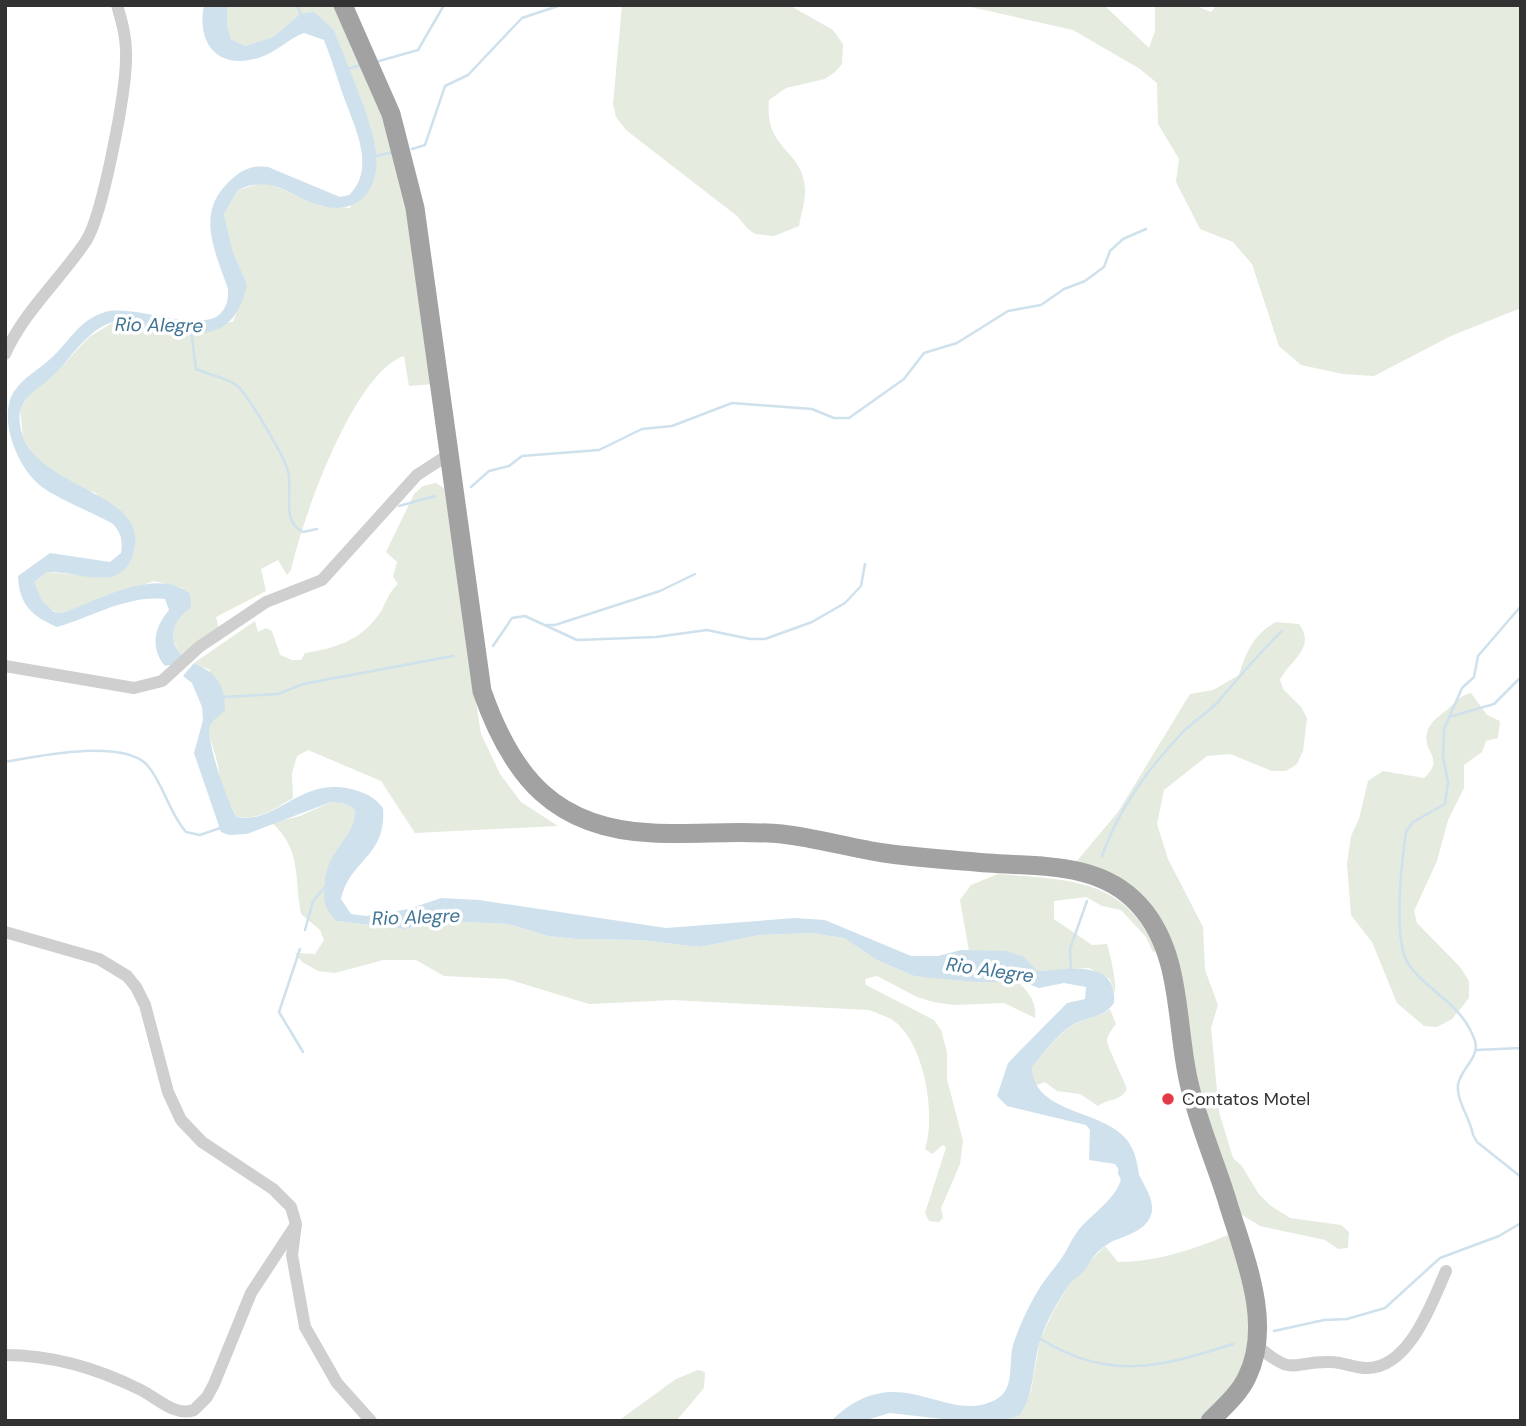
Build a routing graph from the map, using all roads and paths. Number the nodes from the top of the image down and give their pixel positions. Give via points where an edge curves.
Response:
1 (117, 5) edge
2 (343, 5) edge
3 (5, 354) edge
4 (448, 455) junction
5 (5, 666) edge
6 (5, 932) edge
7 (296, 1224) junction
8 (272, 1260) junction
9 (293, 1261) junction
10 (1446, 1271) dead end
11 (1256, 1345) junction
12 (5, 1355) edge
13 (371, 1421) edge
14 (1210, 1421) edge

1 - 3 street via 125,35 125,77 94,226 26,315
2 - 4 highway via 377,78 403,150 425,274
4 - 5 street via 417,475 322,580 266,602 162,681 134,688
4 - 11 highway via 482,691 508,755 562,808 626,831 781,834 891,854 1084,872 1107,879 1141,906 1168,957 1188,1082 1254,1293
6 - 7 street via 99,959 127,976 145,1005 168,1092 181,1120 202,1142 285,1199
7 - 8 street
7 - 9 street
8 - 9 street
8 - 12 street via 251,1293 207,1397 194,1410 177,1411 122,1381 78,1365
9 - 13 street via 301,1313 311,1341 337,1383
10 - 11 street via 1423,1323 1397,1356 1378,1367 1330,1362 1290,1366
11 - 14 highway via 1247,1378

